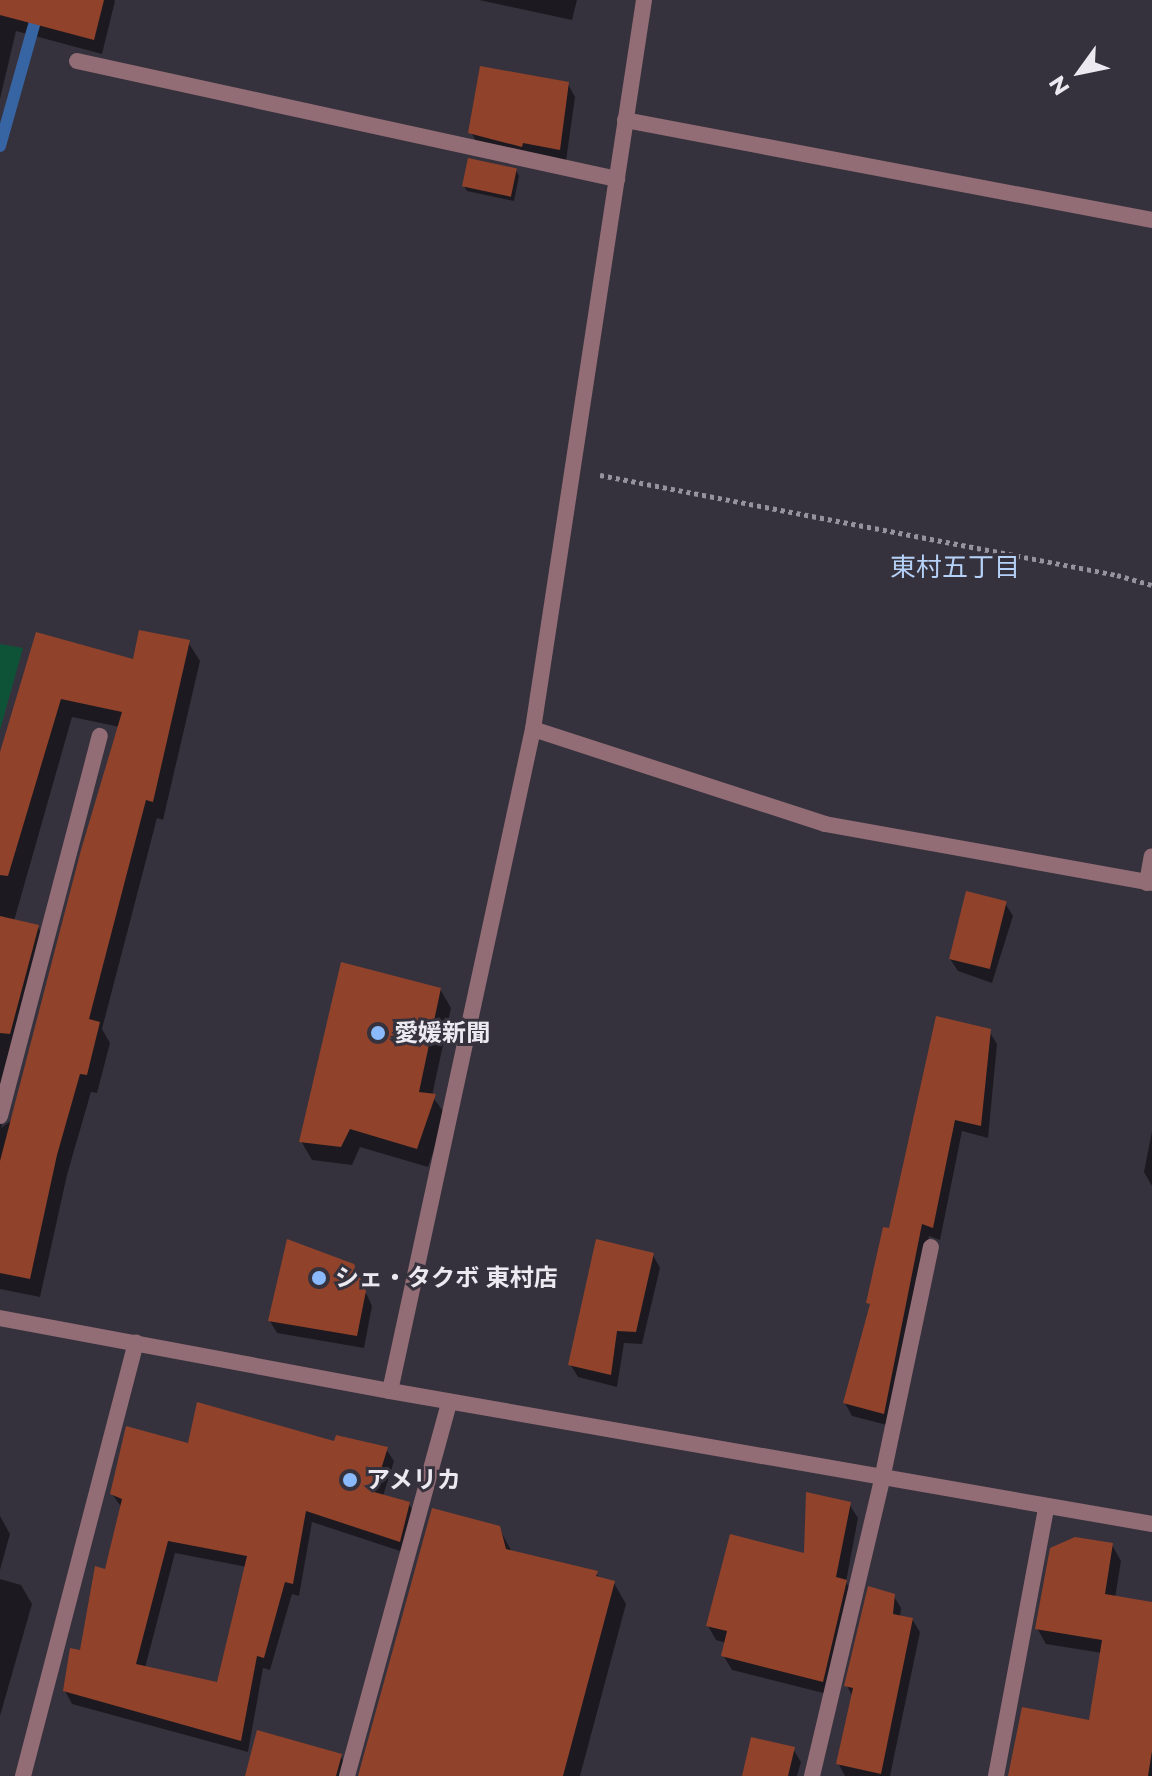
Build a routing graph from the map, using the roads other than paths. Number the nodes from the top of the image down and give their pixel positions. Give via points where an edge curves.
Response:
1 (644, 0) edge
2 (77, 61) dead end
3 (625, 120) junction
4 (617, 179) junction
5 (1152, 220) edge
6 (533, 729) junction
7 (100, 736) dead end
8 (1152, 856) edge
9 (1149, 883) edge
10 (0, 1116) edge
11 (931, 1247) dead end
12 (0, 1318) edge
13 (136, 1343) junction
14 (390, 1391) junction
15 (449, 1402) junction
16 (882, 1479) junction
17 (1046, 1508) junction
18 (1152, 1524) edge
19 (23, 1776) edge
20 (347, 1776) edge
21 (812, 1776) edge
22 (996, 1776) edge

1 - 3 street
2 - 4 street
3 - 4 street
3 - 5 street
4 - 6 street
6 - 9 street via 825,824
6 - 14 street
7 - 10 street
8 - 9 street
11 - 16 street
12 - 13 street
13 - 14 street
13 - 19 street
14 - 15 street
15 - 16 street
15 - 20 street
16 - 17 street
16 - 21 street
17 - 18 street
17 - 22 street

